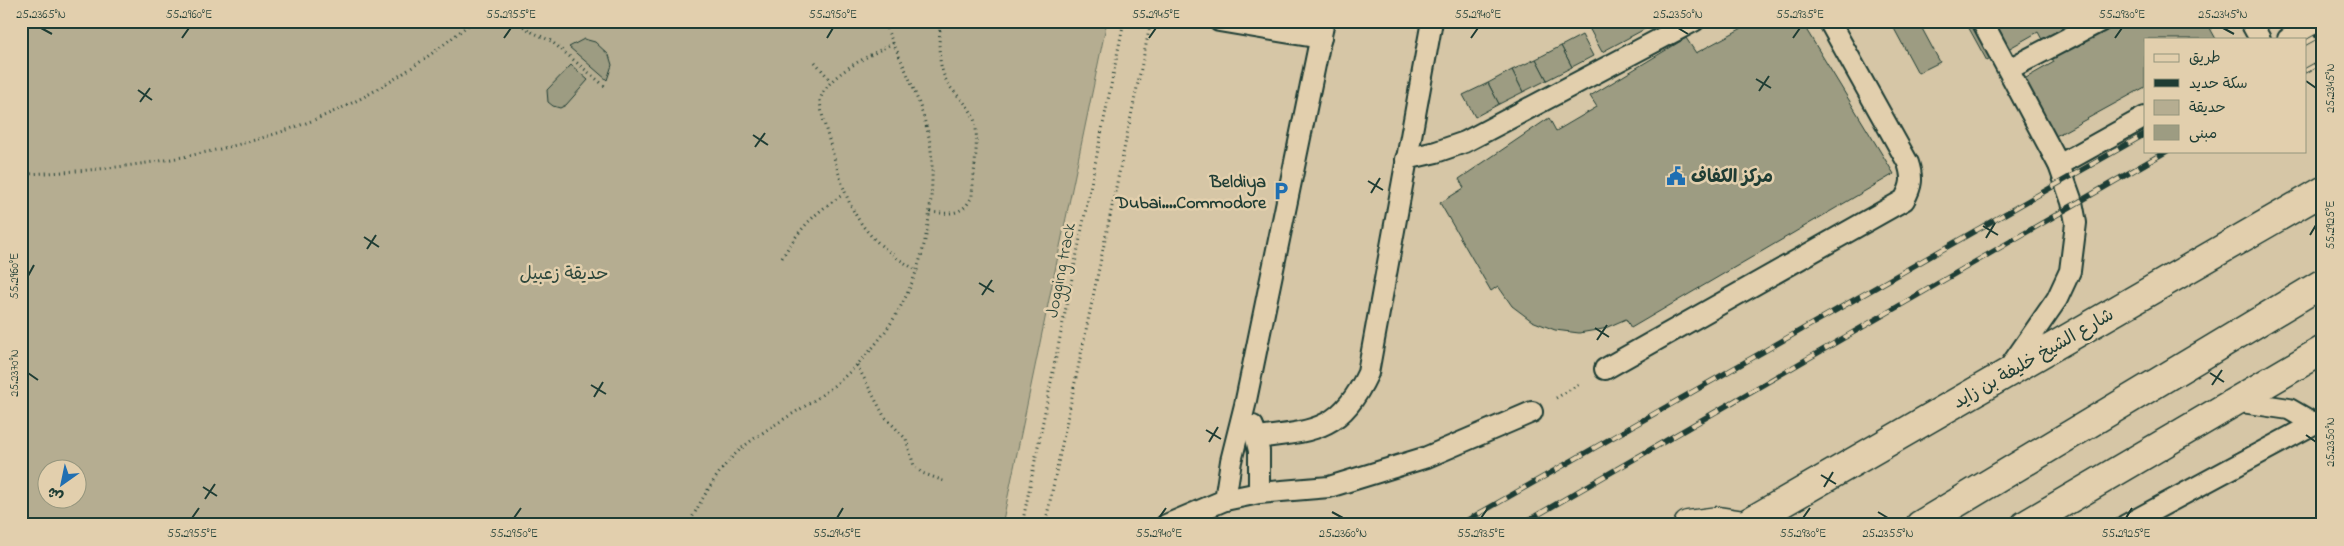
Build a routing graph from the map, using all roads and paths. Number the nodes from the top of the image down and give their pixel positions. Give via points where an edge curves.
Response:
1 (473, 21) edge
2 (515, 21) edge
3 (882, 21) edge
4 (941, 21) edge
5 (1124, 21) edge
6 (1151, 21) edge
7 (1219, 21) edge
8 (1432, 21) edge
9 (1694, 21) edge
10 (1829, 21) edge
11 (1982, 21) edge
12 (2101, 21) edge
13 (2250, 21) edge
14 (2320, 21) edge
15 (1322, 30) edge
16 (2259, 38) edge
17 (2290, 38) edge
18 (892, 42) junction
19 (816, 62) dead end
20 (2009, 70) junction
21 (831, 81) junction
22 (607, 88) dead end
23 (2144, 118) edge
24 (1406, 159) junction
25 (2059, 164) junction
26 (21, 174) edge
27 (2323, 191) edge
28 (844, 194) junction
29 (930, 212) junction
30 (782, 258) dead end
31 (918, 270) junction
32 (2323, 283) edge
33 (2323, 350) edge
34 (856, 365) junction
35 (1605, 369) joint
36 (2005, 374) junction
37 (2235, 401) junction
38 (1245, 406) junction
39 (1532, 412) joint
40 (2319, 422) edge
41 (1256, 438) junction
42 (947, 482) dead end
43 (1260, 493) junction
44 (1225, 500) junction
45 (688, 525) edge
46 (1022, 525) edge
47 (1045, 525) edge
48 (1166, 525) edge
49 (1688, 525) edge
50 (1744, 525) edge
51 (1920, 525) edge
52 (2025, 525) edge
53 (2126, 525) edge

1 - 26 path via 428,59 353,103 272,135 170,158 60,173
2 - 22 path via 552,41
3 - 18 path
4 - 29 path via 943,73 974,118 975,146 972,196 968,205 960,212 950,214
5 - 46 path, Jogging track
6 - 47 path
7 - 15 lane
8 - 24 lane
9 - 24 lane via 1465,142
10 - 35 lane via 1908,163 1911,189 1904,200
11 - 20 lane
12 - 20 lane
13 - 16 lane
14 - 17 lane
15 - 38 lane
18 - 21 path
18 - 29 path via 911,80 926,124 933,170
19 - 21 path
20 - 25 lane
21 - 28 path via 822,92 820,101
23 - 25 lane
24 - 41 lane via 1368,373 1359,394 1345,411 1326,425 1307,432
25 - 36 lane via 2076,223 2070,271 2057,299
27 - 36 main road, شارع الشيخ خليفة بن زايد
28 - 30 path via 807,221
28 - 31 path via 866,231 882,247
29 - 31 path
31 - 34 path via 888,327
32 - 51 main road
33 - 37 main road
34 - 42 path via 884,416 906,439 914,466 922,473
34 - 45 path via 814,402 741,448 721,469
35 - 39 path
36 - 50 main road, شارع الشيخ خليفة بن زايد
37 - 40 lane via 2290,409
37 - 52 main road
38 - 41 lane
38 - 44 lane
39 - 43 lane via 1428,457 1373,474 1328,486
40 - 53 lane
41 - 43 lane
43 - 44 lane
44 - 48 lane
49 - 50 main road via 1718,521

